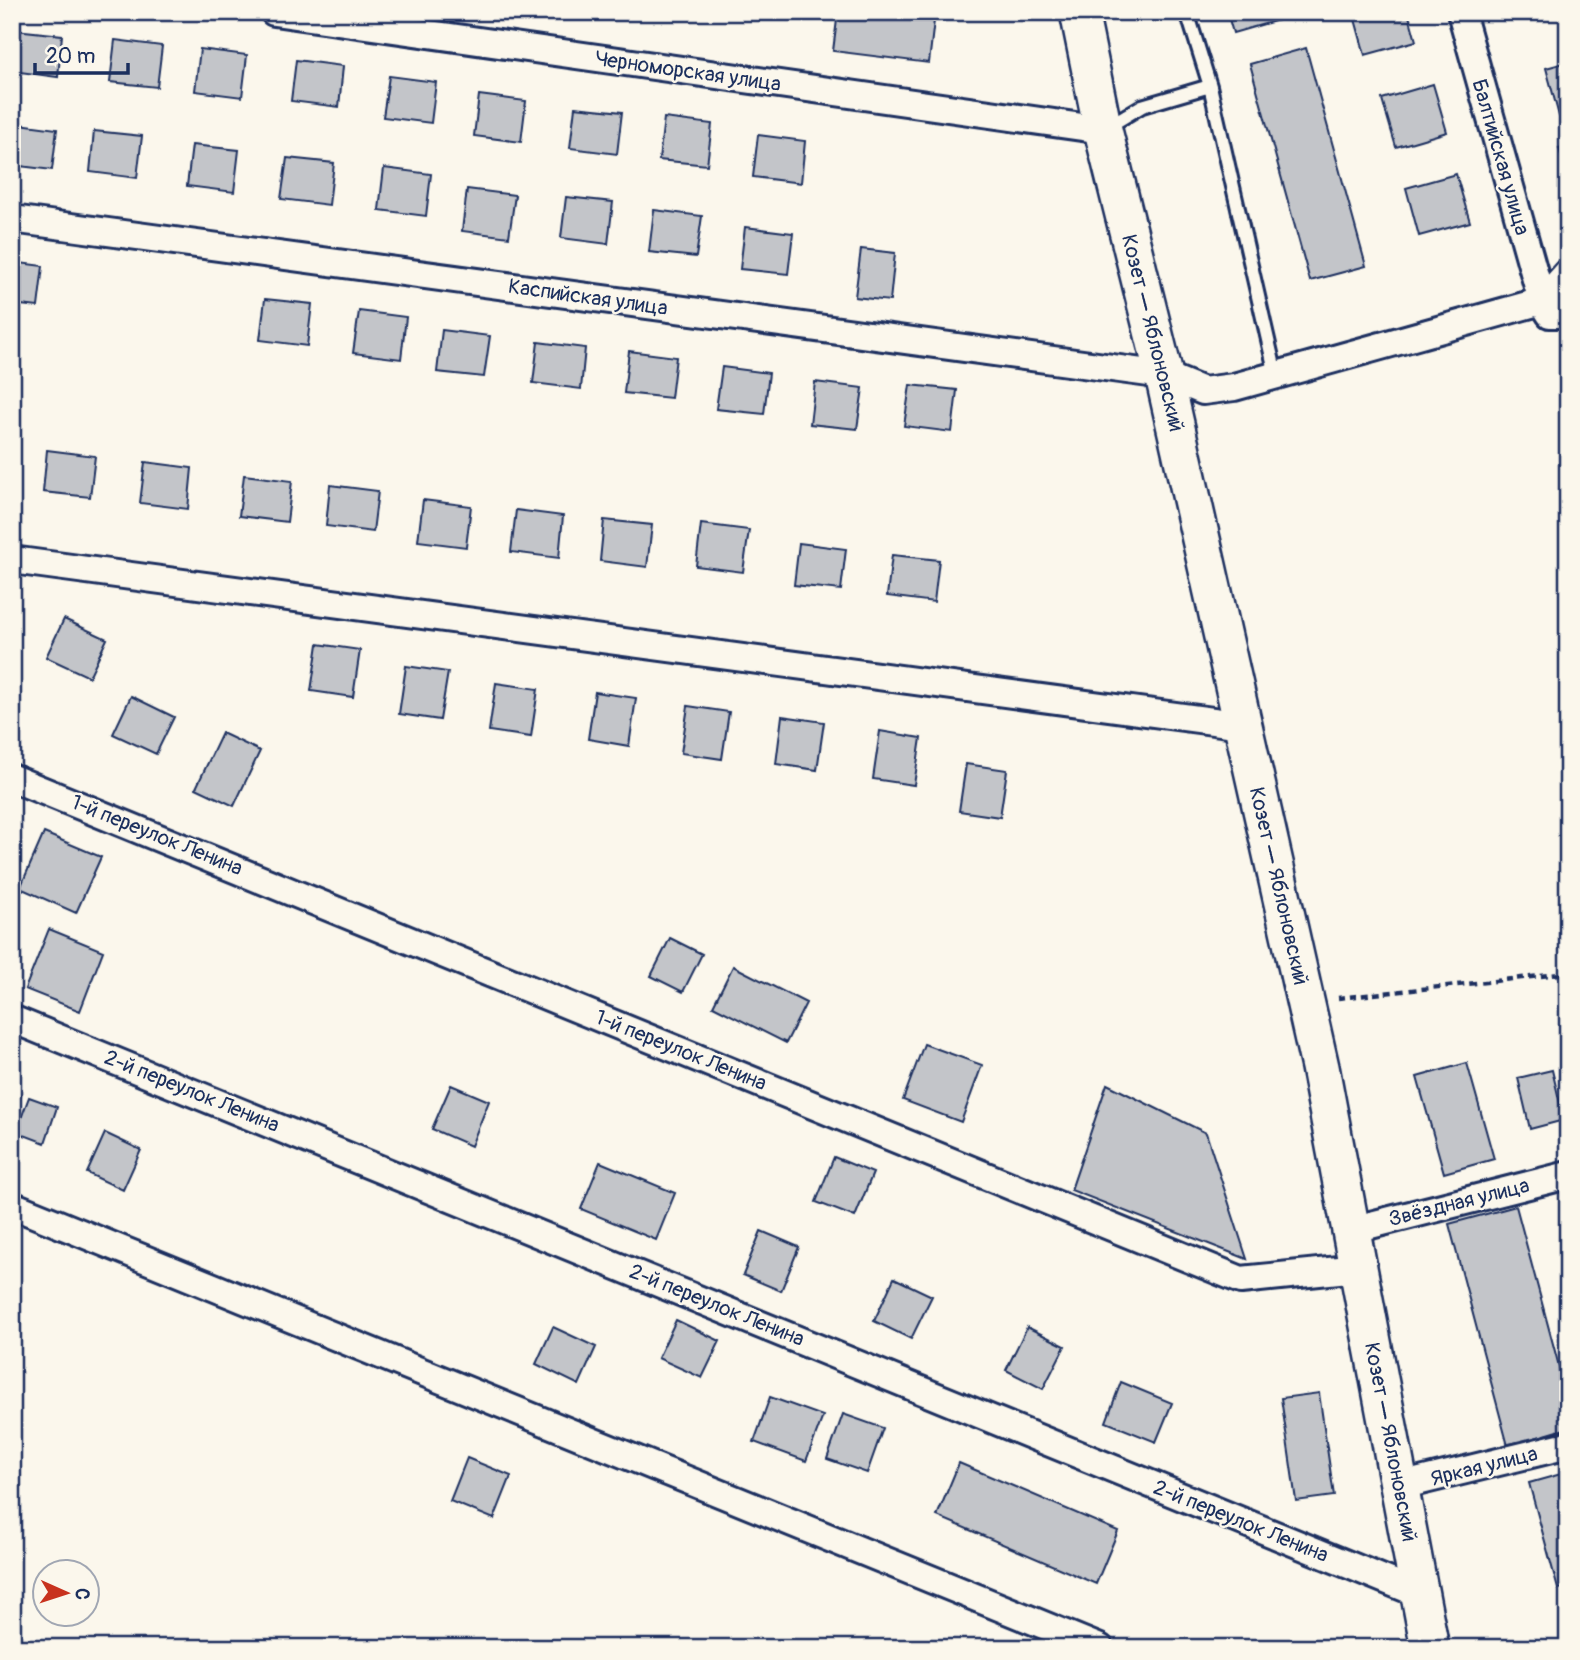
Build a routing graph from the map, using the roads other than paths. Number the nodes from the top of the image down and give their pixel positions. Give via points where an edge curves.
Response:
1 (274, 12) edge
2 (1080, 12) edge
3 (1187, 12) edge
4 (1461, 12) edge
5 (1210, 86) junction
6 (1103, 130) junction
7 (12, 219) edge
8 (1568, 272) edge
9 (1542, 301) junction
10 (1568, 314) edge
11 (1164, 375) junction
12 (1276, 375) junction
13 (12, 559) edge
14 (1243, 725) junction
15 (12, 778) edge
16 (12, 1019) edge
17 (1568, 1175) edge
18 (12, 1205) edge
19 (1351, 1230) junction
20 (1358, 1268) junction
21 (1568, 1445) edge
22 (1399, 1486) junction
23 (1420, 1594) junction
24 (1100, 1648) edge
25 (1430, 1648) edge

1 - 6 street, Черноморская улица
2 - 6 street, Козет — Яблоновский
3 - 5 lane
4 - 9 street, Балтийская улица
5 - 6 lane via 1142,106
5 - 12 lane
6 - 11 street, Козет — Яблоновский
7 - 11 street, Каспийская улица
8 - 9 street
9 - 10 street via 1550,314
9 - 12 street, Каспийская улица
11 - 12 street, Каспийская улица via 1203,391
11 - 14 street, Козет — Яблоновский
13 - 14 street
14 - 19 street, Козет — Яблоновский via 1306,1002
15 - 20 street, 1-й переулок Ленина via 1241,1280
16 - 23 street, 2-й переулок Ленина
17 - 19 street, Звёздная улица
18 - 24 street
19 - 20 street, Козет — Яблоновский
20 - 22 street, Козет — Яблоновский
21 - 22 street, Яркая улица
22 - 23 street, Козет — Яблоновский
23 - 25 street, Козет — Яблоновский

